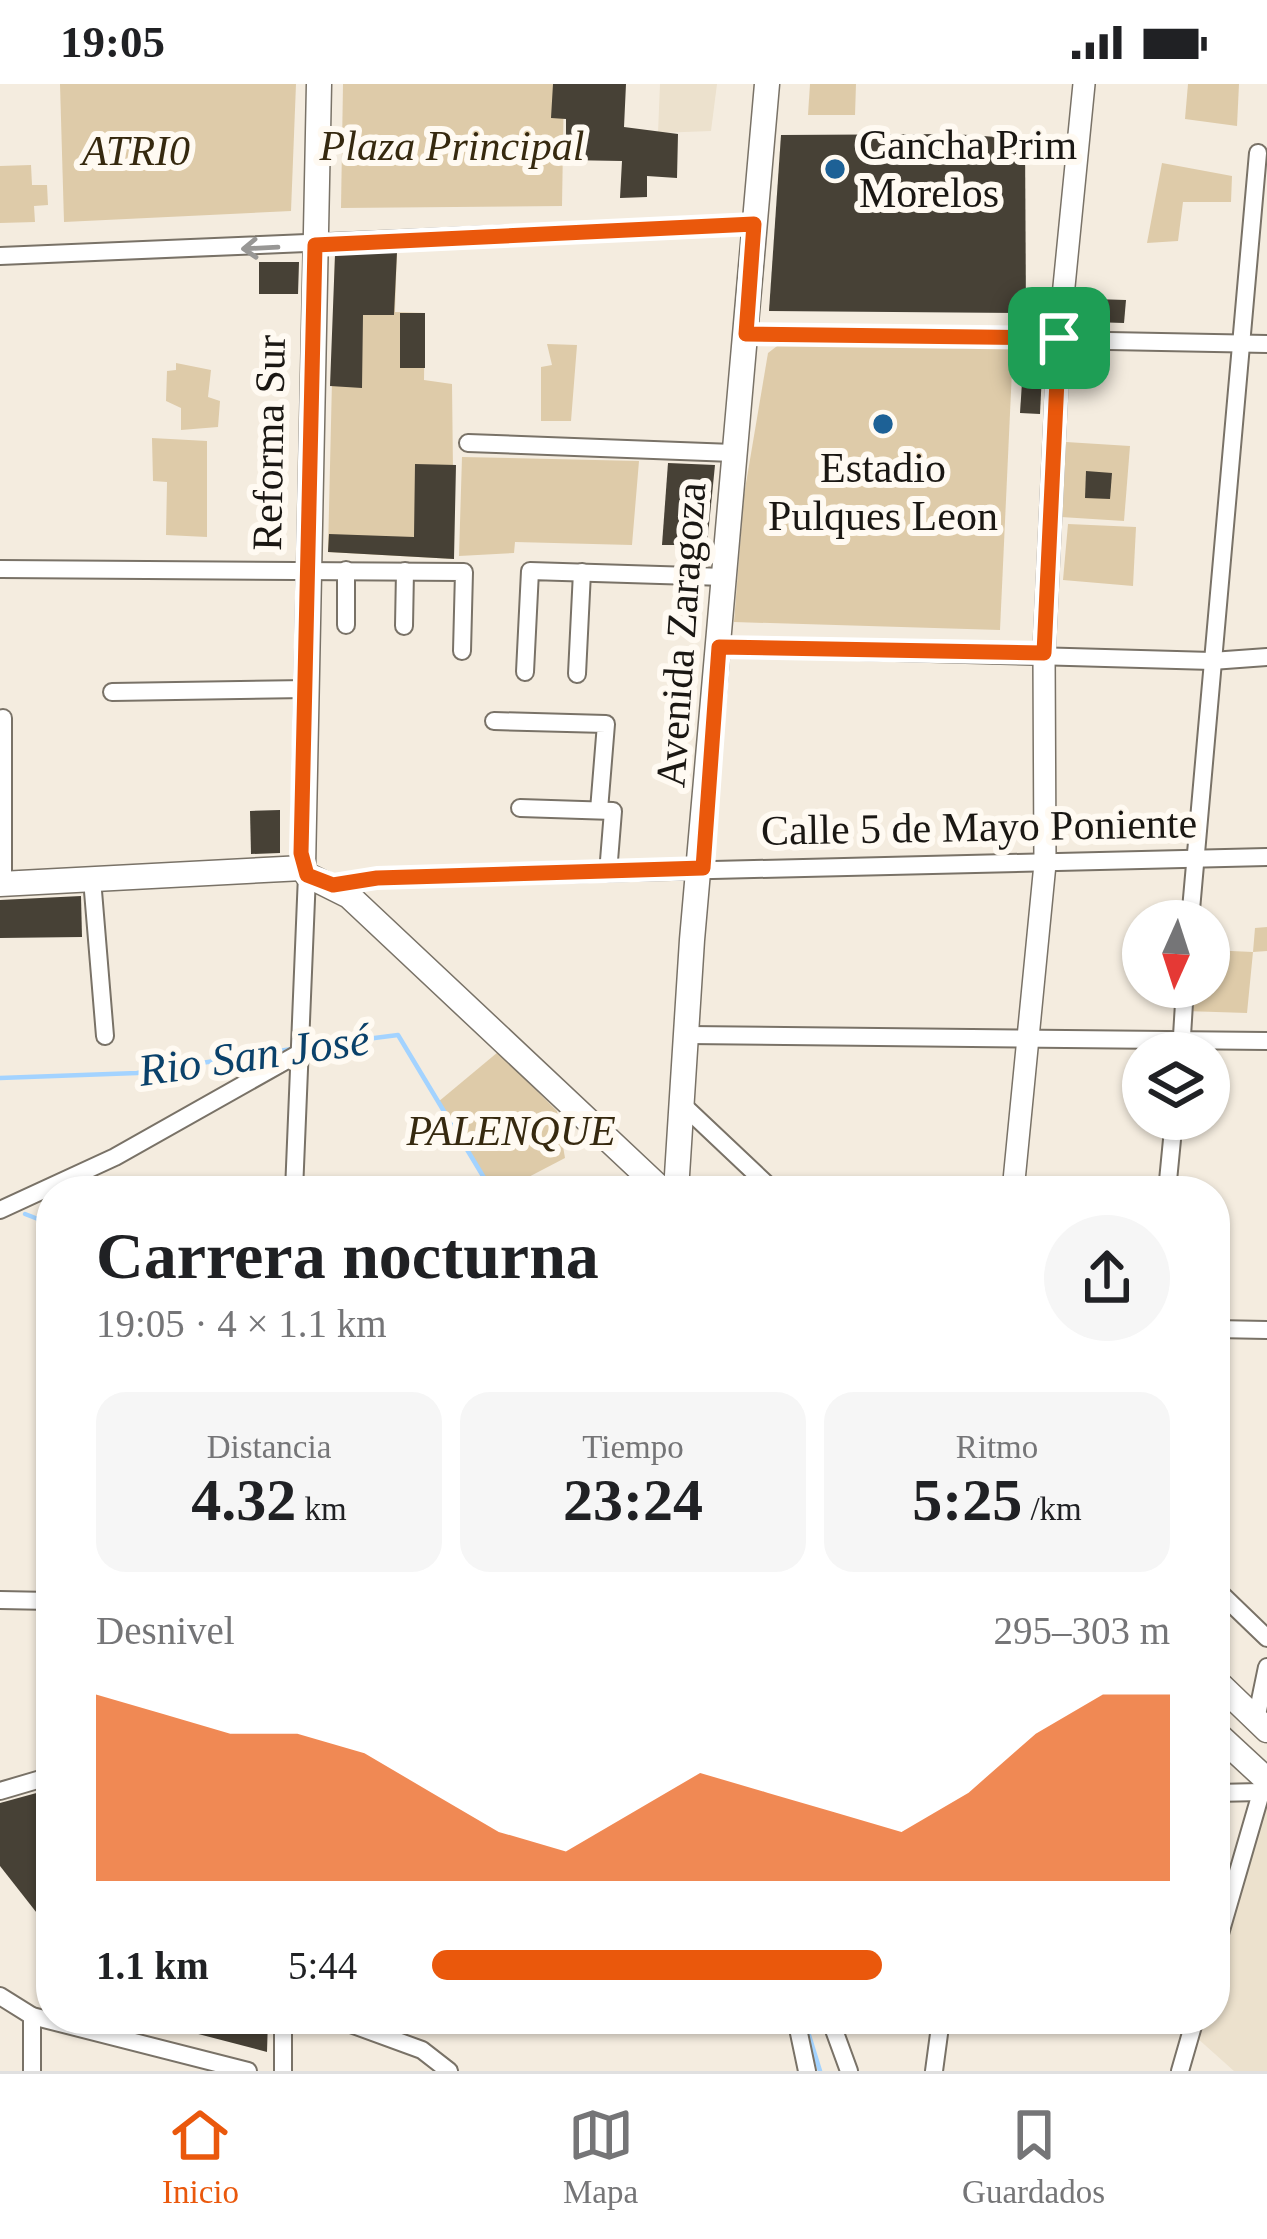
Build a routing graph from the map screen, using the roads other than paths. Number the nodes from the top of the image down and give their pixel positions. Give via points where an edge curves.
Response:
1 (319, 84) edge
2 (767, 84) edge
3 (1084, 84) edge
4 (1258, 153) dead end
5 (754, 224) junction
6 (315, 245) junction
7 (0, 256) edge
8 (746, 334) junction
9 (1059, 338) junction
10 (1241, 344) junction
11 (1267, 344) edge
12 (468, 443) dead end
13 (733, 453) junction
14 (0, 569) edge
15 (305, 569) junction
16 (346, 570) junction
17 (405, 572) junction
18 (582, 572) junction
19 (725, 577) junction
20 (346, 625) dead end
21 (404, 626) dead end
22 (719, 647) junction
23 (462, 651) dead end
24 (1044, 653) junction
25 (1267, 657) edge
26 (1212, 661) junction
27 (524, 672) dead end
28 (578, 674) dead end
29 (308, 689) junction
30 (112, 692) dead end
31 (2, 718) edge
32 (494, 721) dead end
33 (520, 808) dead end
34 (598, 810) junction
35 (1267, 856) edge
36 (1195, 859) junction
37 (1045, 864) junction
38 (703, 868) junction
39 (305, 872) junction
40 (608, 873) junction
41 (92, 879) junction
42 (2, 884) edge
43 (333, 885) junction
44 (1192, 900) edge
45 (688, 1035) junction
46 (105, 1036) dead end
47 (1267, 1041) edge
48 (1025, 1042) junction
49 (1230, 1044) edge
50 (1122, 1045) edge
51 (296, 1055) junction
52 (684, 1106) junction
53 (1172, 1140) edge
54 (68, 1176) edge
55 (294, 1176) edge
56 (647, 1176) edge
57 (677, 1176) edge
58 (758, 1176) edge
59 (1014, 1176) edge
60 (1168, 1176) edge
61 (36, 1193) edge
62 (6, 1209) edge
63 (1230, 1329) edge
64 (1267, 1330) edge
65 (0, 1600) edge
66 (36, 1600) edge
67 (1230, 1603) edge
68 (1267, 1639) edge
69 (1267, 1667) edge
70 (1230, 1694) edge
71 (1262, 1725) edge
72 (1230, 1748) edge
73 (36, 1780) edge
74 (1265, 1784) edge
75 (1230, 1790) edge
76 (0, 1791) edge
77 (1230, 1901) edge
78 (0, 1996) edge
79 (32, 2016) junction
80 (36, 2017) edge
81 (103, 2034) edge
82 (283, 2034) edge
83 (378, 2034) edge
84 (799, 2034) edge
85 (835, 2034) edge
86 (939, 2034) edge
87 (1191, 2034) edge
88 (32, 2071) edge
89 (248, 2071) edge
90 (283, 2071) edge
91 (449, 2071) edge
92 (807, 2071) edge
93 (849, 2071) edge
94 (934, 2071) edge
95 (1180, 2071) edge

1 - 6 main road, Reforma Sur
2 - 5 main road, Avenida Zaragoza
3 - 9 street
4 - 10 street
5 - 6 street
5 - 8 main road, Avenida Zaragoza
6 -> 7 street
6 - 15 main road, Reforma Sur
8 - 9 street
8 - 13 main road, Avenida Zaragoza
9 - 10 street
9 - 24 street
10 - 11 street
10 - 26 street
12 - 13 street
13 - 19 main road, Avenida Zaragoza
14 - 15 street
15 - 16 street
15 - 29 main road, Reforma Sur
16 - 17 street
16 - 20 street
17 - 21 street
17 - 23 street via 464,572
18 - 19 street
18 - 27 street via 530,572
18 - 28 street
19 - 22 main road, Avenida Zaragoza
22 - 24 street
22 - 38 main road, Avenida Zaragoza
24 - 26 street
24 - 37 street
25 - 26 street
26 - 36 street
29 - 30 street
29 - 39 main road, Reforma Sur
31 - 42 street
32 - 34 street via 606,724
33 - 34 street
34 - 40 street via 613,811
35 - 36 street, Calle 5 de Mayo Poniente
36 - 37 street, Calle 5 de Mayo Poniente
36 - 44 street
37 - 38 street, Calle 5 de Mayo Poniente
37 - 48 street
38 - 40 street, Calle 5 de Mayo Poniente
38 - 45 main road, Avenida Zaragoza
39 - 41 main road
39 - 43 main road
39 - 51 street
40 - 43 street, Calle 5 de Mayo Poniente
41 - 42 main road
41 - 46 street
43 - 56 main road
45 - 48 street
45 - 52 main road, Avenida Zaragoza
47 - 49 street
48 - 50 street
48 - 59 street
51 - 54 street
51 - 55 street
52 - 57 main road, Avenida Zaragoza
52 - 58 street
53 - 60 street
61 - 62 street
63 - 64 street
65 - 66 street
67 - 68 street
69 - 71 street
70 - 71 main road
72 - 74 main road
73 - 76 street
74 - 75 street
74 - 77 street
78 - 79 street
79 - 80 street
79 - 88 street
81 - 89 street
82 - 90 street
83 - 91 street via 422,2050
84 - 92 street
85 - 93 street
86 - 94 street
87 - 95 street

